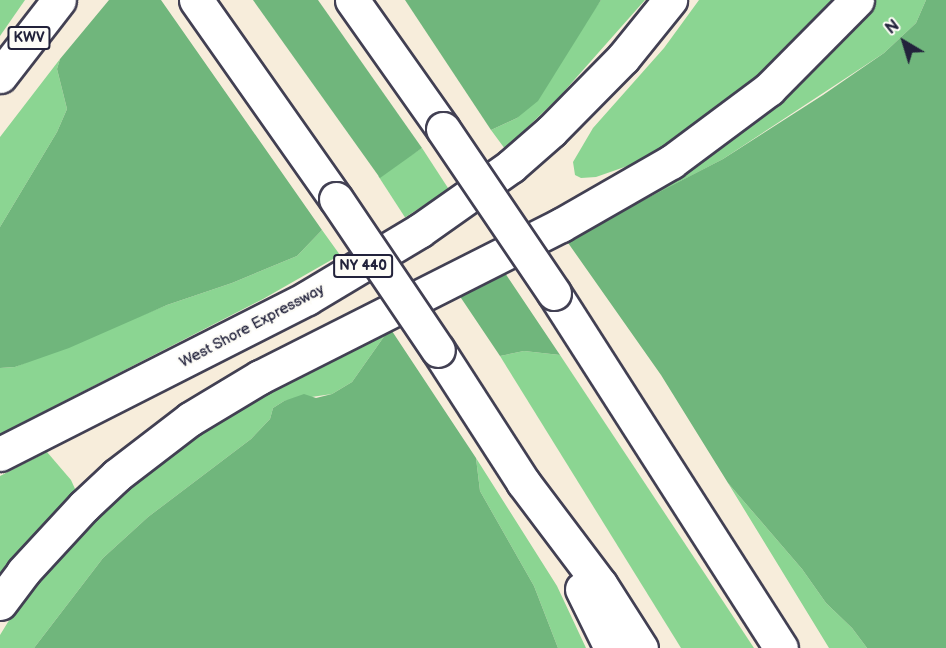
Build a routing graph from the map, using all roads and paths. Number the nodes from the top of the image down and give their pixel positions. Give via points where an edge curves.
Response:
1 (59, 0) edge
2 (196, 0) edge
3 (352, 0) edge
4 (670, 0) edge
5 (857, 0) edge
6 (0, 76) edge
7 (0, 454) edge
8 (524, 482) junction
9 (0, 603) edge
10 (611, 648) edge
11 (641, 648) edge
12 (781, 648) edge

1 - 6 highway, KWV
2 - 8 highway, bridge via 336,199
3 - 12 highway, bridge via 554,294
4 - 7 highway, West Shore Expressway / NY 440 via 623,57 550,131 510,166 419,231 298,303
5 - 9 highway via 769,89 671,162 561,225 260,377 190,419 117,475 84,506
8 - 10 highway
8 - 11 highway via 600,584

